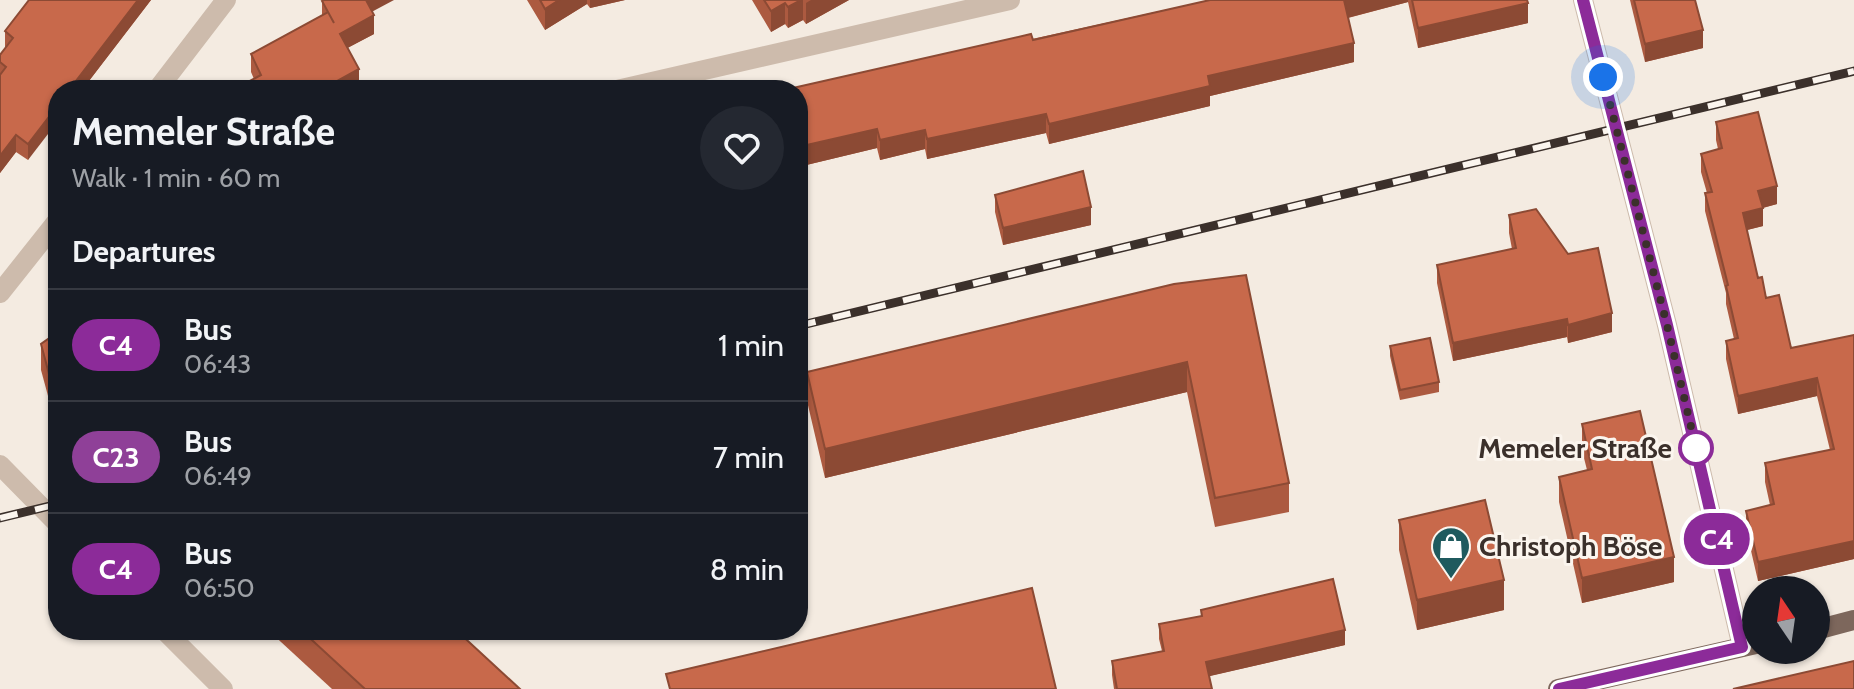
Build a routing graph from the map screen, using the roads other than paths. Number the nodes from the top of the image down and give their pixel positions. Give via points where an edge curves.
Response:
1 (226, 0) edge
2 (1010, 0) edge
3 (1583, 0) edge
4 (165, 80) edge
5 (661, 80) edge
6 (48, 233) edge
7 (0, 293) edge
8 (0, 465) edge
9 (48, 514) edge
10 (1742, 619) edge
11 (1854, 620) edge
12 (1830, 626) edge
13 (174, 640) edge
14 (1742, 648) edge
15 (223, 689) edge
16 (1558, 689) edge

1 - 4 street
2 - 5 street
3 - 10 street
6 - 7 street
8 - 9 street
11 - 12 main road
13 - 15 street
14 - 16 main road

